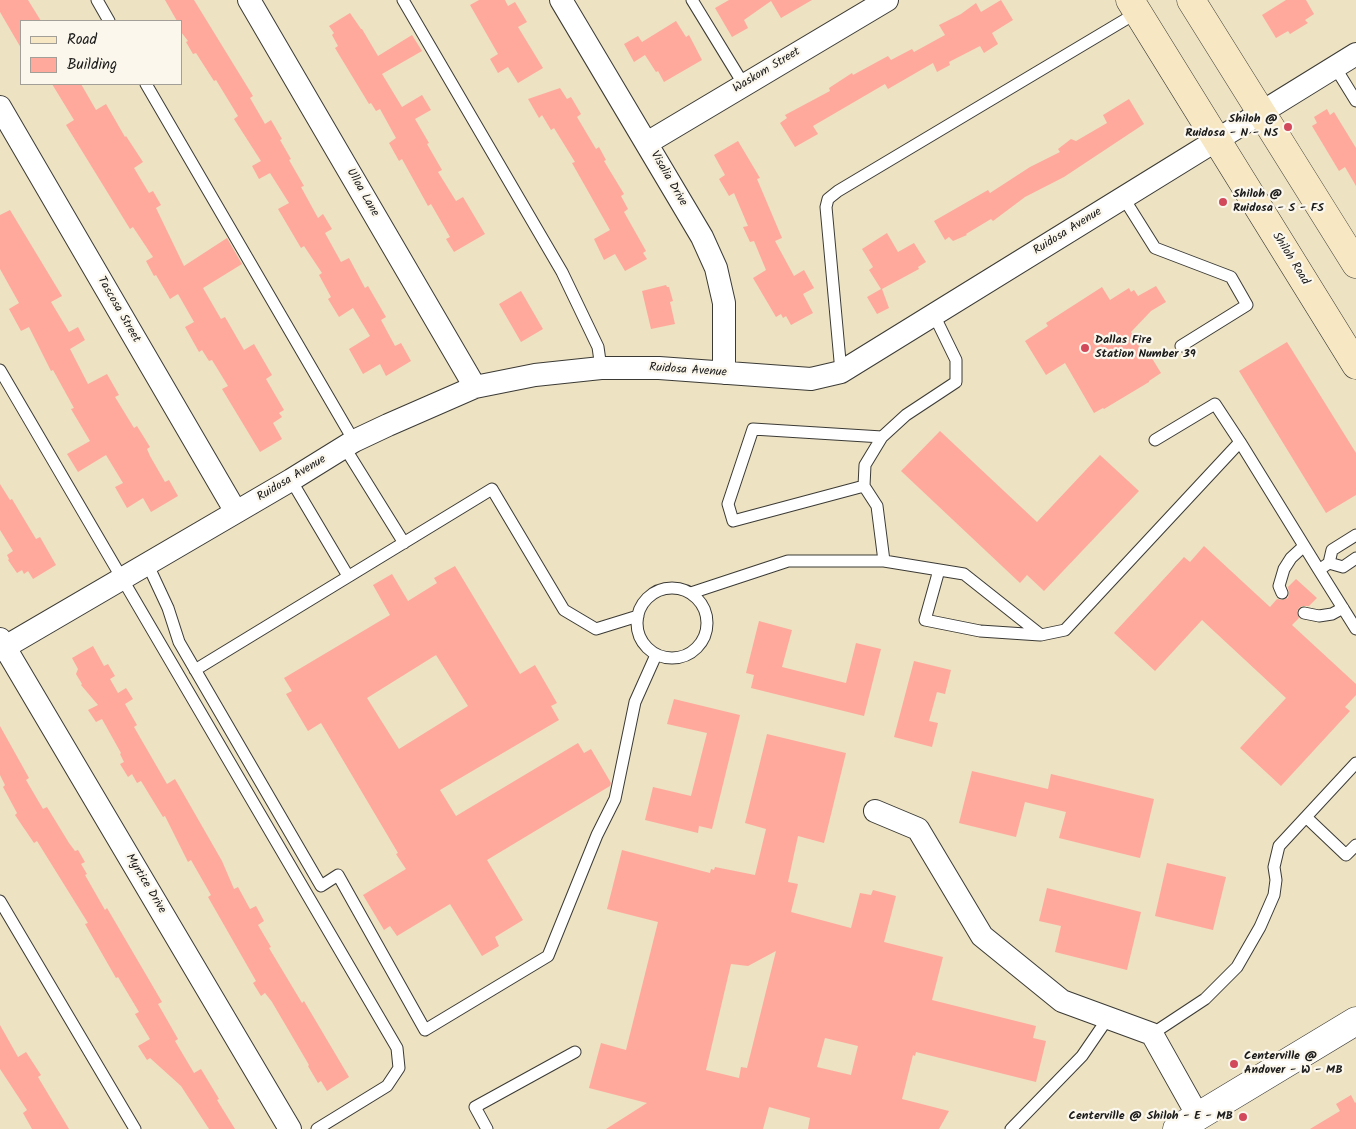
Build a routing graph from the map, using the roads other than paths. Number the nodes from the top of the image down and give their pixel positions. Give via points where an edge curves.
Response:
1 (97, 0) edge
2 (249, 0) edge
3 (403, 0) edge
4 (562, 0) edge
5 (692, 0) edge
6 (887, 0) edge
7 (1191, 0) edge
8 (1134, 6) edge
9 (108, 20) edge
10 (1356, 54) edge
11 (1335, 67) junction
12 (147, 85) edge
13 (744, 85) junction
14 (1356, 101) edge
15 (0, 107) edge
16 (1261, 112) junction
17 (1216, 140) junction
18 (647, 143) junction
19 (1123, 198) junction
20 (1356, 264) edge
21 (934, 314) junction
22 (1180, 346) dead end
23 (1356, 365) edge
24 (601, 368) junction
25 (0, 370) edge
26 (841, 372) junction
27 (724, 373) junction
28 (475, 387) junction
29 (882, 437) junction
30 (1156, 440) dead end
31 (1240, 442) junction
32 (350, 444) junction
33 (291, 480) junction
34 (864, 486) junction
35 (236, 512) junction
36 (1356, 535) edge
37 (404, 543) junction
38 (1304, 546) junction
39 (1356, 558) edge
40 (884, 560) junction
41 (147, 563) junction
42 (1329, 563) junction
43 (939, 570) junction
44 (1319, 570) junction
45 (348, 576) junction
46 (121, 578) junction
47 (691, 593) junction
48 (1282, 593) dead end
49 (1343, 608) junction
50 (1304, 613) dead end
51 (638, 616) junction
52 (1356, 629) edge
53 (1041, 635) junction
54 (2, 645) edge
55 (656, 655) junction
56 (195, 670) junction
57 (1356, 763) edge
58 (875, 810) dead end
59 (1306, 817) junction
60 (1356, 845) edge
61 (0, 901) edge
62 (1108, 1018) junction
63 (1356, 1021) edge
64 (1152, 1034) junction
65 (575, 1052) dead end
66 (1187, 1122) edge
67 (135, 1129) edge
68 (290, 1129) edge
69 (316, 1129) edge
70 (487, 1129) edge
71 (1011, 1129) edge

1 - 9 lane
2 - 28 street, Ulloa Lane
3 - 24 lane via 562,272 598,347
4 - 18 street, Visalia Drive
5 - 13 lane
6 - 13 street, Waskom Street
7 - 16 main road
8 - 17 main road, Shiloh Road
8 - 26 lane via 828,199 826,207
10 - 11 street, Ruidosa Avenue
11 - 14 lane
11 - 16 street, Ruidosa Avenue
12 - 32 lane
13 - 18 street, Waskom Street
15 - 35 street, Tascosa Street
16 - 17 street, Ruidosa Avenue
16 - 20 main road
17 - 19 street, Ruidosa Avenue
17 - 23 main road, Shiloh Road
18 - 27 street, Visalia Drive via 702,237 716,268 724,303
19 - 21 street, Ruidosa Avenue
19 - 22 lane via 1155,248 1231,277 1247,305
21 - 26 street, Ruidosa Avenue
21 - 29 lane via 956,360 956,382 906,415
24 - 27 street, Ruidosa Avenue
24 - 28 street, Ruidosa Avenue via 535,375
25 - 46 lane
26 - 27 street, Ruidosa Avenue via 811,379
28 - 32 street, Ruidosa Avenue
29 - 34 lane via 865,465
29 - 34 lane via 753,430 728,504 733,521
30 - 31 lane via 1215,404
31 - 38 lane
31 - 53 lane via 1065,630
32 - 33 street, Ruidosa Avenue
32 - 37 lane
33 - 35 street, Ruidosa Avenue
33 - 45 lane
34 - 40 lane via 877,506
35 - 41 street, Ruidosa Avenue
36 - 42 lane via 1332,550
37 - 45 lane
37 - 51 lane via 492,489 564,610 596,629
38 - 44 lane
38 - 48 lane via 1284,569 1280,586
39 - 42 lane via 1343,567
40 - 43 lane
40 - 47 lane via 788,561
41 - 46 street, Ruidosa Avenue
41 - 56 lane via 168,608 179,642
42 - 44 lane
43 - 53 lane via 964,574
43 - 53 lane via 925,620 980,631
44 - 49 lane
45 - 56 lane
46 - 54 street, Ruidosa Avenue
46 - 69 lane via 397,1048 399,1068 387,1086
47 - 51 lane via 664,588 644,601
47 - 55 lane via 704,606 708,617 704,641 686,656 674,659
49 - 50 lane via 1319,616
49 - 52 lane
51 - 55 lane via 638,634 643,644
54 - 68 street, Myrtice Drive
55 - 56 lane via 635,702 615,798 548,956 425,1030 338,875 321,886
57 - 59 lane
58 - 62 street via 918,829 982,936 1062,1001
59 - 60 lane via 1346,855
59 - 64 lane via 1279,846 1274,867 1274,895 1260,928 1237,967 1205,999
61 - 67 lane
62 - 64 street
62 - 71 lane via 1082,1056
63 - 66 street
64 - 66 street
65 - 70 lane via 475,1107

